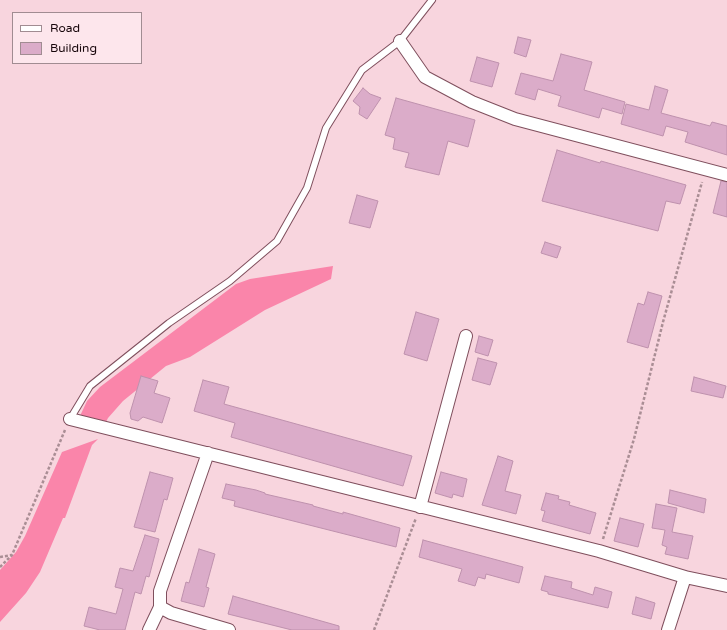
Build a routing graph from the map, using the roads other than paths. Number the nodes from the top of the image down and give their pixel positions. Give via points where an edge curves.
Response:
1 (432, 0) edge
2 (400, 41) junction
3 (727, 175) edge
4 (466, 336) dead end
5 (70, 419) joint
6 (208, 453) junction
7 (420, 507) junction
8 (685, 577) junction
9 (727, 586) edge
10 (160, 607) junction
11 (149, 630) edge
12 (229, 630) edge
13 (668, 630) edge

1 - 2 lane
2 - 3 street via 425,77 472,102 515,119
2 - 5 lane via 362,70 326,128 307,188 277,241 230,281 169,323 90,386
4 - 7 street
5 - 6 street
6 - 7 street
6 - 10 street via 160,591
7 - 8 street via 599,551
8 - 9 street
8 - 13 street
10 - 11 street
10 - 12 street via 171,613

